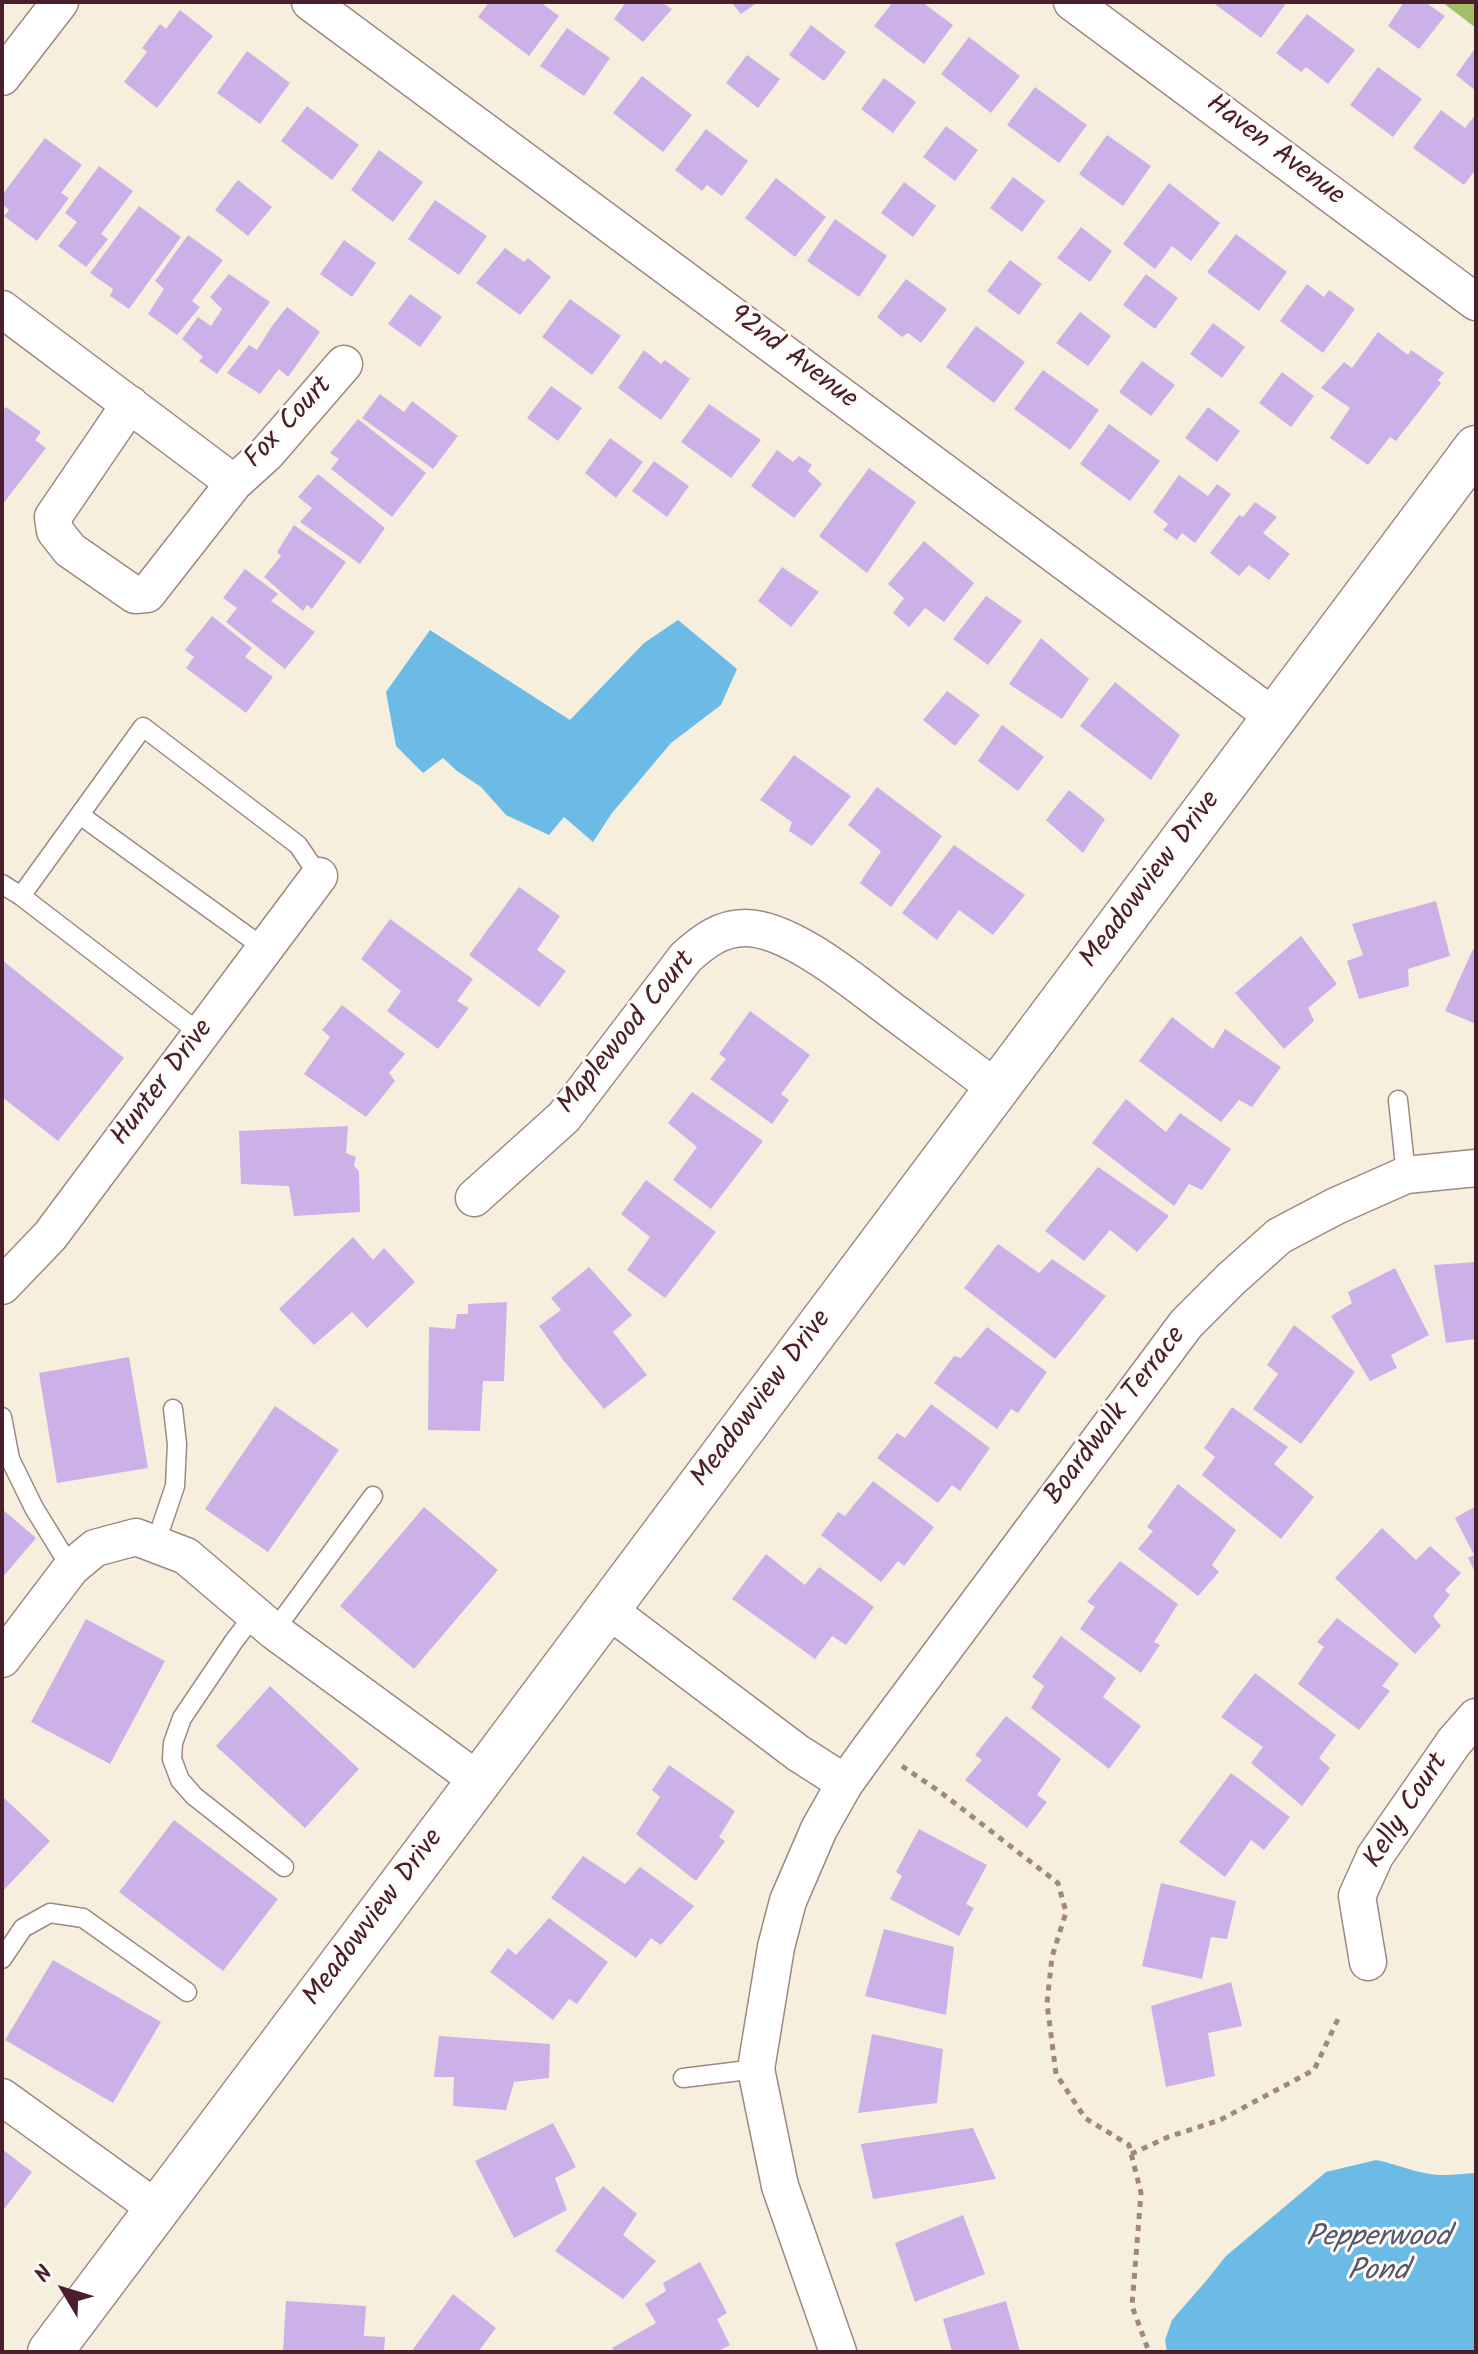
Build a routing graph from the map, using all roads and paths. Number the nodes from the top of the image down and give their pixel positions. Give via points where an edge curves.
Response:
1 (60, 2) edge
2 (310, 2) edge
3 (1072, 2) edge
4 (2, 77) edge
5 (1476, 302) edge
6 (2, 309) edge
7 (344, 364) dead end
8 (130, 404) junction
9 (1476, 448) edge
10 (234, 483) junction
11 (1274, 717) junction
12 (80, 815) junction
13 (319, 876) joint
14 (2, 884) edge
15 (21, 896) junction
16 (264, 948) junction
17 (201, 1034) junction
18 (997, 1089) junction
19 (1398, 1100) dead end
20 (1476, 1168) edge
21 (1406, 1175) junction
22 (474, 1198) dead end
23 (2, 1286) edge
24 (173, 1409) dead end
25 (2, 1417) edge
26 (373, 1496) dead end
27 (155, 1545) junction
28 (71, 1568) junction
29 (607, 1609) junction
30 (264, 1623) junction
31 (2, 1659) edge
32 (1476, 1717) edge
33 (902, 1766) dead end
34 (479, 1781) junction
35 (845, 1783) junction
36 (284, 1867) dead end
37 (2, 1959) edge
38 (1368, 1962) dead end
39 (187, 1992) dead end
40 (1338, 2019) dead end
41 (756, 2069) junction
42 (683, 2078) dead end
43 (2, 2097) edge
44 (1131, 2154) junction
45 (157, 2209) junction
46 (50, 2352) edge
47 (838, 2352) edge
48 (1149, 2352) edge

1 - 4 street
2 - 11 street, 92nd Avenue
3 - 5 street, Haven Avenue
6 - 8 street, Fox Court
7 - 10 street, Fox Court
8 - 10 street, Fox Court
8 - 10 street, Fox Court via 53,517 55,531 70,550 135,595 147,594
9 - 11 street, Meadowview Drive
11 - 18 street, Meadowview Drive
12 - 13 lane via 143,727 298,845
12 - 15 lane
12 - 16 lane
13 - 16 street, Hunter Drive
14 - 15 lane
15 - 17 lane
16 - 17 street, Hunter Drive
17 - 23 street, Hunter Drive via 50,1236
18 - 22 street, Maplewood Court via 793,942 767,930 728,929 686,957 564,1117
18 - 29 street, Meadowview Drive
19 - 21 lane
20 - 21 street, Boardwalk Terrace
21 - 35 street, Boardwalk Terrace via 1279,1236 1186,1324
24 - 27 lane via 175,1486
25 - 28 lane via 10,1459
26 - 30 lane
27 - 28 street via 136,1537 95,1548
27 - 30 street via 186,1556
28 - 31 street
29 - 34 street, Meadowview Drive
29 - 35 street
30 - 34 street
30 - 36 lane via 234,1641 182,1718 172,1759 194,1796
32 - 38 street, Kelly Court via 1375,1856 1357,1896
33 - 44 path via 1058,1883 1066,1912 1052,1957 1047,2003 1056,2074 1085,2118 1129,2145
34 - 45 street, Meadowview Drive
35 - 41 street, Boardwalk Terrace via 788,1901
37 - 39 lane via 23,1928 50,1913 83,1918
40 - 44 path via 1314,2070 1220,2120
41 - 42 lane
41 - 47 street, Boardwalk Terrace via 780,2186
43 - 45 street
44 - 48 path via 1141,2193 1132,2306
45 - 46 street, Meadowview Drive

